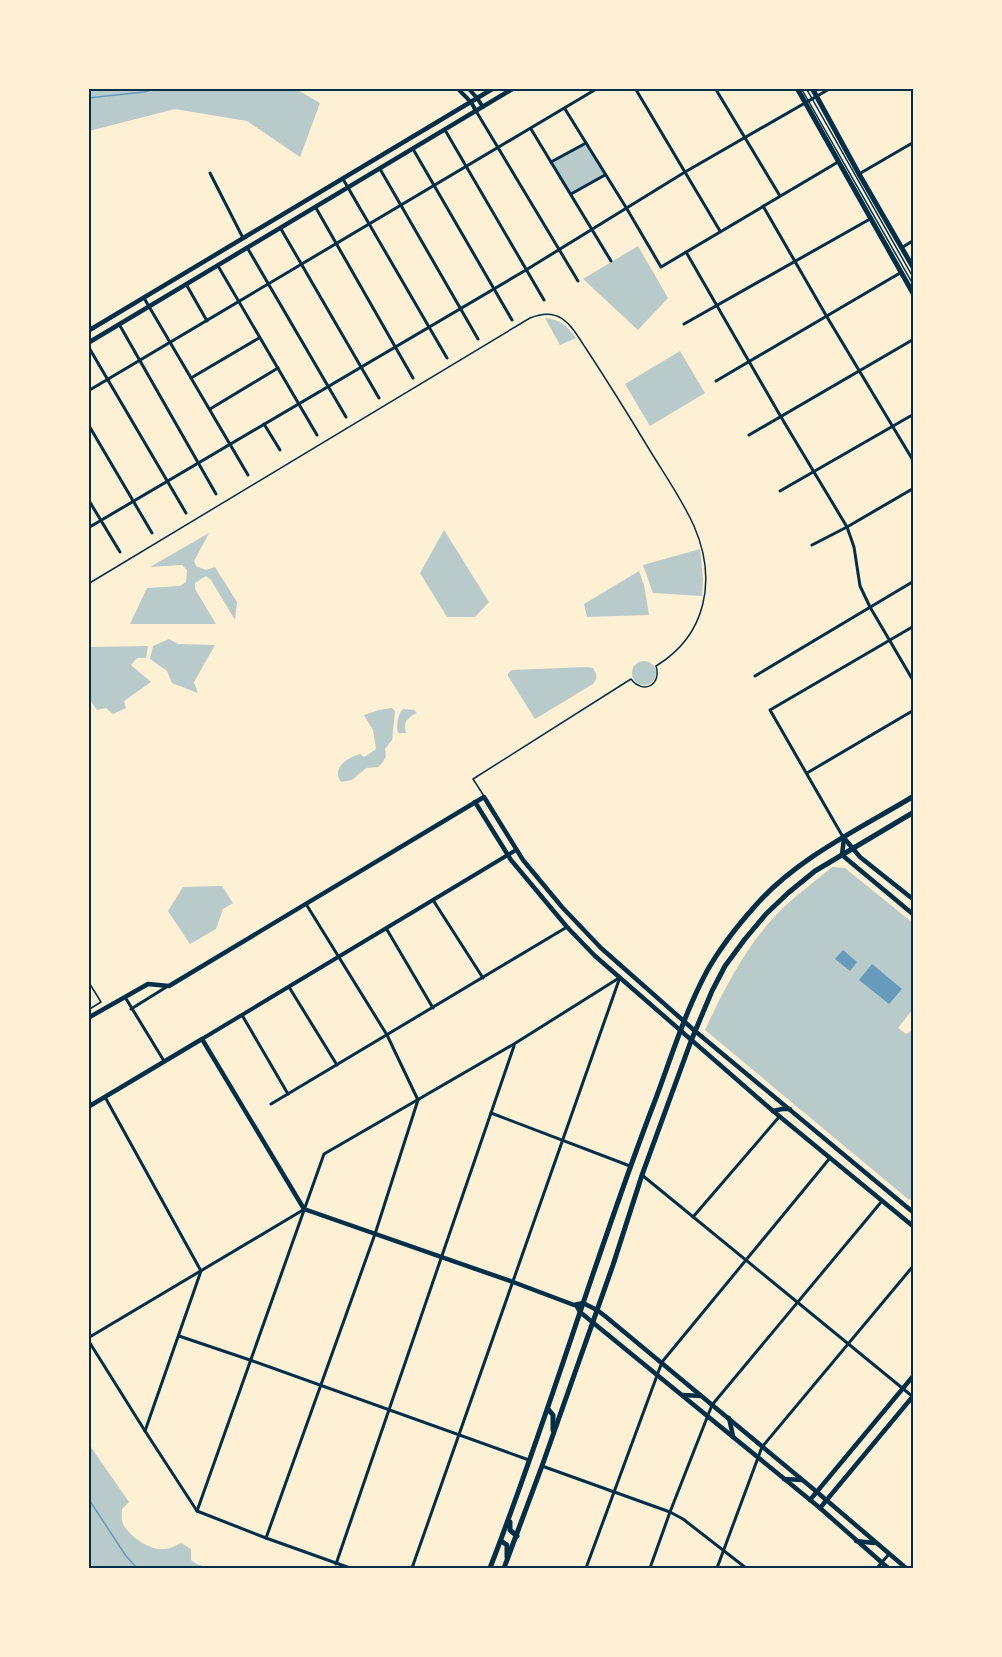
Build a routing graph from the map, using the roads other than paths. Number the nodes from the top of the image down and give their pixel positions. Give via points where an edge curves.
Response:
1 (457, 88) edge
2 (468, 88) edge
3 (494, 88) edge
4 (514, 88) edge
5 (598, 88) edge
6 (635, 88) edge
7 (715, 88) edge
8 (799, 88) edge
9 (806, 88) edge
10 (812, 88) edge
11 (831, 88) edge
12 (477, 98) junction
13 (811, 100) junction
14 (471, 102) junction
15 (483, 107) junction
16 (565, 108) junction
17 (476, 111) junction
18 (531, 129) junction
19 (445, 130) junction
20 (745, 137) junction
21 (914, 142) edge
22 (586, 143) junction
23 (498, 148) junction
24 (413, 149) junction
25 (551, 162) junction
26 (838, 162) junction
27 (466, 168) junction
28 (380, 169) junction
29 (685, 172) junction
30 (210, 173) dead end
31 (859, 174) junction
32 (605, 175) junction
33 (343, 179) junction
34 (435, 186) junction
35 (348, 189) junction
36 (571, 194) junction
37 (780, 196) junction
38 (401, 206) junction
39 (764, 206) junction
40 (316, 208) junction
41 (627, 209) junction
42 (870, 219) junction
43 (369, 225) junction
44 (280, 229) junction
45 (592, 230) junction
46 (720, 231) junction
47 (243, 238) junction
48 (914, 240) edge
49 (336, 244) junction
50 (901, 248) junction
51 (248, 249) junction
52 (559, 250) junction
53 (686, 252) junction
54 (611, 261) dead end
55 (796, 261) junction
56 (302, 265) junction
57 (218, 266) junction
58 (914, 269) edge
59 (526, 270) junction
60 (900, 273) junction
61 (914, 279) edge
62 (578, 281) dead end
63 (186, 284) junction
64 (268, 285) junction
65 (493, 288) junction
66 (913, 291) edge
67 (144, 298) junction
68 (544, 300) dead end
69 (239, 302) junction
70 (150, 307) junction
71 (717, 307) junction
72 (461, 308) junction
73 (827, 317) junction
74 (512, 320) dead end
75 (207, 321) junction
76 (119, 324) junction
77 (684, 324) dead end
78 (429, 327) junction
79 (88, 331) edge
80 (260, 338) junction
81 (478, 339) dead end
82 (914, 339) edge
83 (170, 343) junction
84 (88, 345) edge
85 (395, 347) junction
86 (447, 358) dead end
87 (140, 361) junction
88 (749, 363) junction
89 (361, 367) junction
90 (278, 368) junction
91 (859, 371) junction
92 (191, 378) junction
93 (412, 378) dead end
94 (108, 380) junction
95 (716, 381) dead end
96 (328, 386) junction
97 (88, 392) edge
98 (379, 398) dead end
99 (298, 404) junction
100 (209, 409) junction
101 (914, 414) edge
102 (346, 417) dead end
103 (781, 417) junction
104 (88, 424) edge
105 (264, 424) junction
106 (892, 426) junction
107 (317, 435) dead end
108 (748, 435) dead end
109 (230, 444) junction
110 (280, 450) dead end
111 (914, 462) edge
112 (198, 463) junction
113 (814, 472) junction
114 (249, 475) dead end
115 (168, 482) junction
116 (914, 488) edge
117 (780, 491) dead end
118 (216, 495) dead end
119 (88, 499) edge
120 (134, 502) junction
121 (186, 513) dead end
122 (102, 521) junction
123 (847, 527) junction
124 (88, 528) edge
125 (152, 533) dead end
126 (812, 545) dead end
127 (120, 552) dead end
128 (914, 581) edge
129 (88, 584) edge
130 (870, 607) junction
131 (914, 626) edge
132 (889, 640) junction
133 (755, 676) dead end
134 (914, 682) edge
135 (914, 710) edge
136 (807, 773) junction
137 (914, 796) edge
138 (484, 797) junction
139 (475, 802) junction
140 (914, 812) edge
141 (844, 838) junction
142 (852, 849) junction
143 (516, 850) junction
144 (508, 855) junction
145 (842, 855) junction
146 (544, 886) junction
147 (895, 899) junction
148 (912, 899) edge
149 (433, 900) junction
150 (546, 903) junction
151 (306, 904) junction
152 (914, 915) edge
153 (567, 927) junction
154 (386, 928) junction
155 (339, 957) junction
156 (483, 978) junction
157 (619, 978) junction
158 (88, 981) edge
159 (169, 986) junction
160 (289, 987) junction
161 (124, 997) junction
162 (433, 1008) junction
163 (131, 1009) junction
164 (88, 1010) edge
165 (242, 1015) junction
166 (88, 1018) edge
167 (684, 1021) junction
168 (680, 1031) junction
169 (695, 1031) junction
170 (387, 1035) junction
171 (202, 1039) junction
172 (691, 1041) junction
173 (514, 1044) junction
174 (164, 1061) junction
175 (337, 1065) junction
176 (749, 1077) junction
177 (753, 1093) junction
178 (288, 1094) junction
179 (657, 1096) junction
180 (105, 1097) junction
181 (418, 1100) junction
182 (669, 1101) junction
183 (272, 1104) dead end
184 (88, 1107) edge
185 (790, 1109) junction
186 (773, 1111) junction
187 (491, 1113) junction
188 (779, 1117) junction
189 (645, 1126) junction
190 (659, 1131) junction
191 (562, 1141) junction
192 (830, 1158) junction
193 (630, 1166) junction
194 (642, 1175) junction
195 (882, 1201) junction
196 (304, 1209) junction
197 (914, 1213) edge
198 (693, 1217) junction
199 (914, 1227) edge
200 (375, 1234) junction
201 (441, 1258) junction
202 (746, 1260) junction
203 (914, 1265) edge
204 (201, 1271) junction
205 (513, 1282) junction
206 (797, 1302) junction
207 (583, 1303) junction
208 (576, 1305) junction
209 (597, 1310) junction
210 (580, 1312) junction
211 (610, 1320) junction
212 (592, 1321) junction
213 (603, 1330) junction
214 (179, 1336) junction
215 (88, 1339) edge
216 (848, 1344) junction
217 (250, 1360) junction
218 (662, 1362) junction
219 (657, 1374) junction
220 (914, 1375) edge
221 (321, 1386) junction
222 (903, 1388) junction
223 (683, 1395) junction
224 (702, 1396) junction
225 (913, 1396) edge
226 (712, 1405) junction
227 (389, 1409) junction
228 (548, 1409) junction
229 (707, 1415) junction
230 (729, 1418) junction
231 (145, 1431) junction
232 (460, 1434) junction
233 (733, 1436) junction
234 (552, 1437) junction
235 (762, 1447) junction
236 (758, 1457) junction
237 (530, 1460) junction
238 (542, 1466) junction
239 (784, 1479) junction
240 (802, 1480) junction
241 (613, 1491) junction
242 (817, 1492) junction
243 (810, 1500) junction
244 (827, 1500) junction
245 (514, 1506) junction
246 (820, 1508) junction
247 (197, 1511) junction
248 (670, 1512) junction
249 (517, 1536) junction
250 (266, 1538) junction
251 (501, 1540) junction
252 (856, 1540) junction
253 (875, 1543) junction
254 (724, 1550) junction
255 (889, 1554) junction
256 (882, 1563) junction
257 (336, 1564) junction
258 (505, 1566) edge
259 (350, 1569) edge
260 (412, 1569) edge
261 (490, 1569) edge
262 (586, 1569) edge
263 (650, 1569) edge
264 (717, 1569) edge
265 (746, 1569) edge
266 (877, 1569) edge
267 (888, 1569) edge
268 (906, 1569) edge

1 - 14 street
2 - 12 street
3 - 12 main road
4 - 15 main road
5 - 16 street
6 - 29 street
7 - 20 street
8 - 13 main road
9 - 13 lane
10 - 13 main road
11 - 13 street
12 - 14 main road
12 - 15 street
13 - 20 street
13 - 26 main road
13 - 31 main road
13 - 61 lane
13 - 66 lane
14 - 17 street
14 - 33 main road
15 - 17 main road
16 - 18 street
16 - 22 street
17 - 19 main road
17 - 23 street
18 - 23 street
18 - 25 street
19 - 24 main road
19 - 27 street
20 - 29 street
20 - 37 street
21 - 31 street
22 - 25 street
22 - 32 street
23 - 27 street
23 - 52 street
24 - 28 main road
24 - 34 street
25 - 36 street
26 - 37 street
26 - 42 main road
27 - 34 street
27 - 59 street
28 - 35 main road
28 - 38 street
29 - 41 street
29 - 46 street
30 - 47 street
31 - 50 main road
32 - 36 street
32 - 41 street
33 - 35 street
33 - 47 main road
34 - 38 street
34 - 65 street
35 - 40 main road
35 - 43 street
36 - 45 street
37 - 39 street
38 - 43 street
38 - 72 street
39 - 46 street
39 - 55 street
40 - 44 main road
40 - 49 street
41 - 45 street
41 - 53 street via 661,267
42 - 55 street
42 - 60 main road
43 - 49 street
43 - 78 street
44 - 51 main road
44 - 56 street
45 - 52 street
45 - 54 street
46 - 53 street
47 - 67 main road
48 - 50 street
49 - 56 street
49 - 85 street
50 - 58 main road
51 - 57 main road
51 - 64 street
52 - 59 street
52 - 62 street
53 - 71 street
55 - 71 street
55 - 73 street
56 - 64 street
56 - 89 street
57 - 63 main road
57 - 69 street
59 - 65 street
59 - 68 street
60 - 66 main road
60 - 73 street
63 - 70 main road
63 - 75 street
64 - 69 street
64 - 96 street
65 - 72 street
65 - 74 street
67 - 70 street
67 - 79 main road
69 - 75 street
69 - 80 street
70 - 76 main road
70 - 83 street
71 - 77 street
71 - 88 street
72 - 78 street
72 - 81 street
73 - 88 street
73 - 91 street
75 - 83 street
76 - 84 main road
76 - 87 street
78 - 85 street
78 - 86 street
80 - 90 street
80 - 92 street
82 - 91 street
83 - 87 street
83 - 92 street
84 - 94 street
85 - 89 street
85 - 93 street
87 - 94 street
87 - 112 street
88 - 95 street
88 - 103 street
89 - 96 street
89 - 98 street
90 - 99 street
90 - 100 street
91 - 103 street
91 - 106 street
92 - 100 street
94 - 97 street
94 - 115 street
96 - 99 street
96 - 102 street
99 - 105 street
99 - 107 street
100 - 109 street
101 - 106 street
103 - 108 street
103 - 113 street
104 - 120 street
105 - 109 street
105 - 110 street
106 - 111 street
106 - 113 street
109 - 112 street
109 - 114 street
112 - 115 street
112 - 118 street
113 - 117 street
113 - 123 street
115 - 120 street
115 - 121 street
116 - 123 street
119 - 122 street
120 - 122 street
120 - 125 street
122 - 124 street
122 - 127 street
123 - 126 street
123 - 130 street via 860,586
128 - 130 street
129 - 138 lane via 530,318 550,314 565,320 692,522 700,544 705,591 695,629 675,653 656,666 655,682 648,687 636,685 631,679 473,779
130 - 132 street
130 - 133 street
131 - 132 street
132 - 134 street
132 - 136 street via 770,710
135 - 136 street
136 - 141 street
137 - 141 main road
138 - 139 main road
138 - 143 main road
139 - 144 main road
139 - 151 main road
140 - 142 main road
141 - 142 main road
141 - 145 main road
141 - 167 main road via 807,860 756,904 708,968
142 - 145 main road
142 - 148 main road
143 - 144 street
143 - 146 main road
144 - 149 street
144 - 150 main road
145 - 147 main road
145 - 169 main road via 814,871 788,893 745,939 716,982
146 - 150 main road
146 - 167 main road via 601,948
147 - 148 main road
147 - 152 main road
149 - 154 street
149 - 156 street
150 - 153 main road
151 - 155 street
151 - 159 main road
153 - 156 street
153 - 157 main road
154 - 155 street
154 - 162 street
155 - 160 street
155 - 170 street
156 - 162 street
157 - 168 main road
157 - 173 street
157 - 191 street
158 - 164 lane via 101,1002
159 - 161 main road via 148,984
159 - 163 street
160 - 165 street
160 - 175 street
161 - 163 street
161 - 166 main road
162 - 170 street
163 - 174 street
165 - 171 street
165 - 178 street
167 - 168 main road
167 - 169 main road
168 - 172 main road
168 - 179 main road
169 - 172 main road
169 - 176 main road
170 - 175 street
170 - 181 street
171 - 174 main road
171 - 196 main road
172 - 177 main road
172 - 182 main road
173 - 181 street
173 - 187 street
174 - 180 main road
175 - 178 street
176 - 177 main road
176 - 185 main road
177 - 186 main road
178 - 183 street
179 - 182 main road
179 - 189 main road
180 - 184 main road
180 - 204 street
181 - 196 street via 324,1154
181 - 200 street
182 - 190 main road
185 - 186 main road
185 - 197 main road
186 - 188 main road
187 - 191 street
187 - 201 street
188 - 192 main road
188 - 198 street
189 - 190 main road
189 - 193 main road
190 - 194 main road
191 - 193 street
191 - 205 street
192 - 195 main road
192 - 202 street
193 - 207 main road
194 - 198 street
194 - 209 main road
195 - 199 main road
195 - 206 street
196 - 200 main road
196 - 204 street
196 - 217 street
198 - 202 street
200 - 201 main road
200 - 221 street
201 - 205 main road
201 - 227 street
202 - 206 street
202 - 218 street
203 - 216 street
204 - 214 street
204 - 215 street
205 - 208 main road
205 - 232 street
206 - 216 street
206 - 226 street
207 - 208 main road
207 - 209 main road
207 - 210 main road
208 - 210 main road
209 - 211 main road
209 - 212 main road
210 - 212 main road
210 - 228 main road
211 - 213 main road
211 - 218 main road
212 - 213 main road
212 - 234 main road
213 - 219 main road
214 - 217 street
214 - 231 street
215 - 231 street
216 - 222 street
216 - 235 street
217 - 221 street
217 - 247 street
218 - 219 street
218 - 224 main road
219 - 223 main road
219 - 241 street
220 - 222 main road
221 - 227 street
221 - 250 street
222 - 225 street
222 - 242 main road
223 - 224 main road
223 - 229 main road
224 - 226 main road
225 - 244 main road
226 - 229 street
226 - 230 main road
227 - 232 street
227 - 257 street
228 - 234 main road via 553,1414
228 - 237 main road
229 - 233 main road
229 - 248 street
230 - 233 main road
230 - 235 main road
231 - 247 street
232 - 237 street
232 - 260 street
233 - 236 main road
234 - 238 main road
235 - 236 street
235 - 240 main road
236 - 239 main road
236 - 254 street
237 - 245 main road
238 - 241 street
238 - 249 main road
239 - 240 main road
239 - 243 main road
240 - 242 main road
241 - 248 street
241 - 262 street
242 - 243 main road
242 - 244 main road
243 - 246 main road
244 - 246 main road
244 - 253 main road
245 - 249 main road via 510,1530
245 - 251 main road
246 - 252 main road
247 - 250 street
248 - 254 street
248 - 263 street
249 - 258 main road
250 - 257 street
251 - 258 main road via 508,1549
251 - 261 main road
252 - 253 main road
252 - 256 main road
253 - 255 main road
254 - 264 street
254 - 265 street
255 - 256 street
255 - 268 main road
256 - 266 street
256 - 267 main road
257 - 259 street

